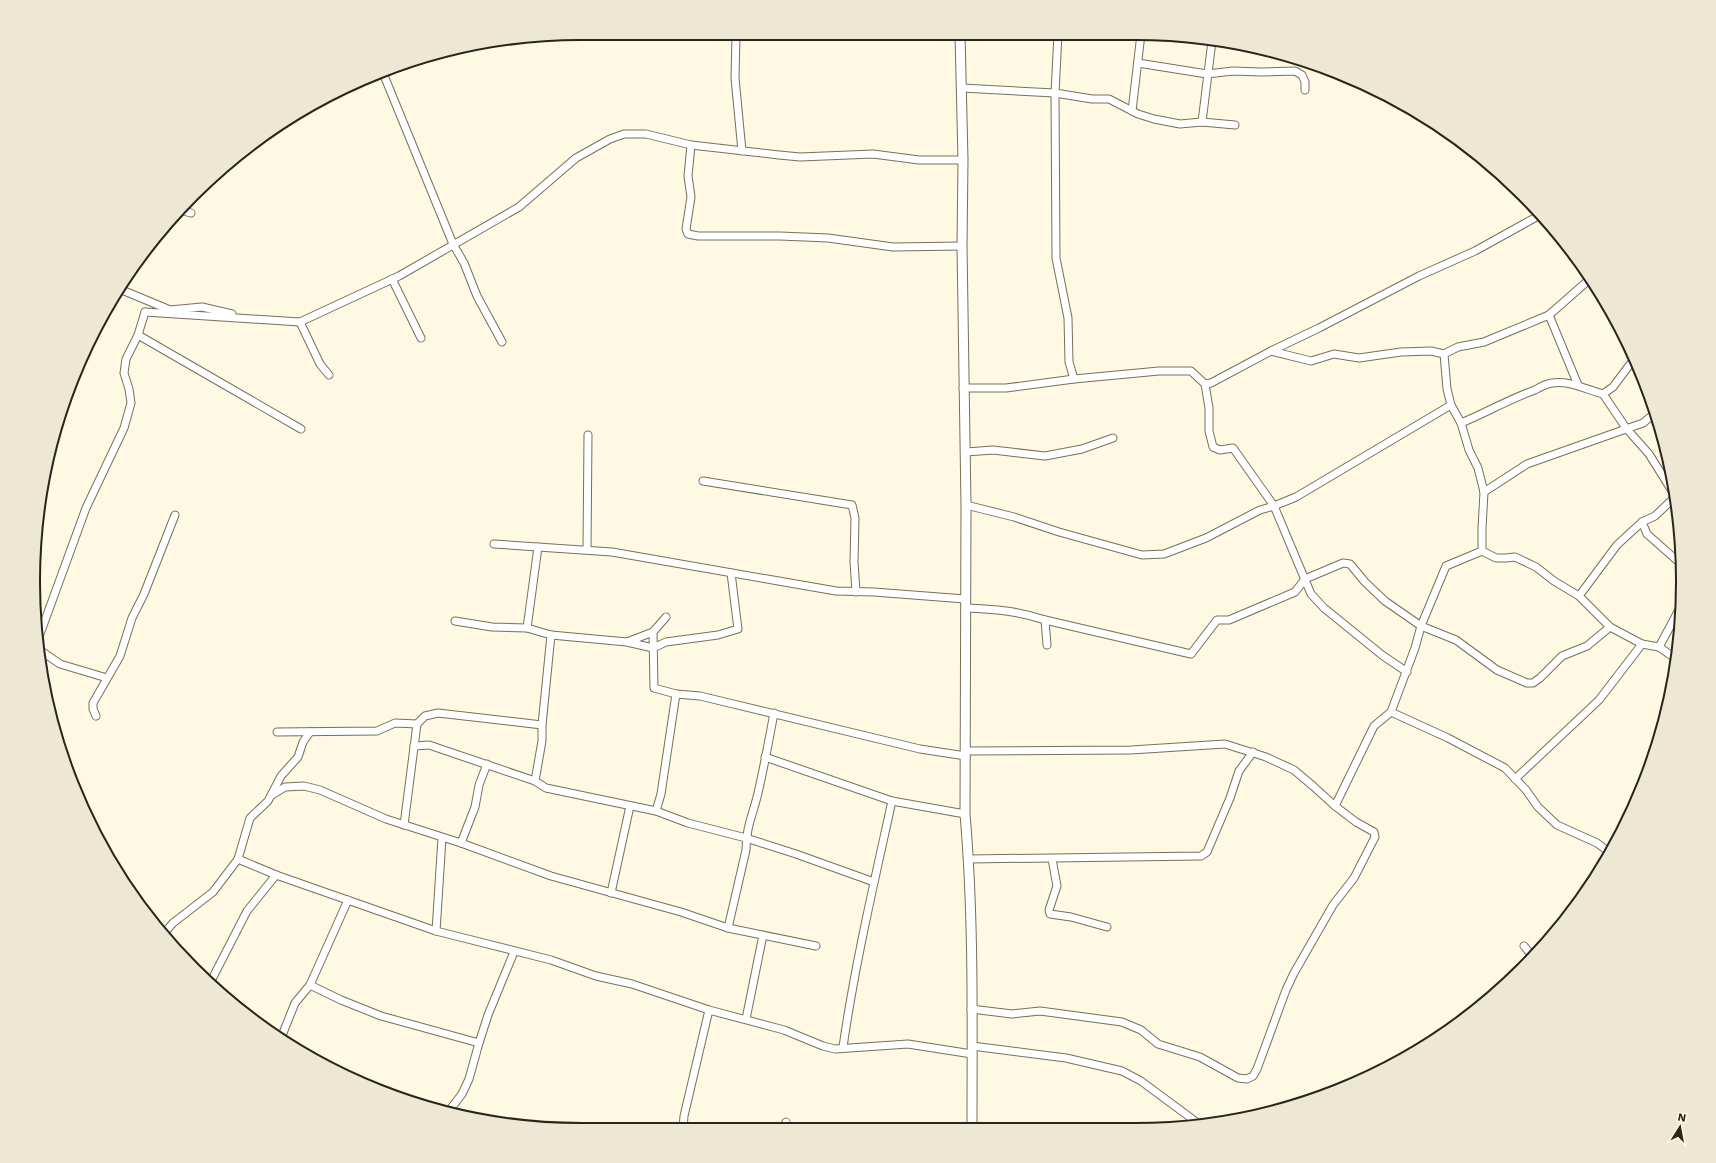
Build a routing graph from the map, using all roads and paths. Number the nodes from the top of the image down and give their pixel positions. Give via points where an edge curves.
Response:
1 (736, 40) edge
2 (960, 40) edge
3 (1058, 40) edge
4 (1140, 40) edge
5 (1211, 46) edge
6 (1138, 63) junction
7 (1296, 65) edge
8 (1295, 71) junction
9 (1207, 74) junction
10 (385, 77) edge
11 (962, 88) junction
12 (1305, 90) dead end
13 (1055, 93) junction
14 (1132, 111) junction
15 (1202, 122) junction
16 (1235, 125) dead end
17 (691, 145) junction
18 (742, 151) junction
19 (963, 160) junction
20 (186, 212) edge
21 (191, 213) dead end
22 (1535, 217) edge
23 (453, 244) junction
24 (962, 246) junction
25 (392, 279) junction
26 (1586, 282) edge
27 (125, 291) edge
28 (145, 312) junction
29 (1549, 315) junction
30 (300, 322) junction
31 (138, 335) junction
32 (421, 338) dead end
33 (502, 342) dead end
34 (1271, 351) junction
35 (1444, 354) junction
36 (1630, 364) edge
37 (329, 375) dead end
38 (1074, 379) junction
39 (1205, 384) junction
40 (1578, 385) junction
41 (963, 388) junction
42 (1604, 394) junction
43 (1451, 405) junction
44 (1650, 417) edge
45 (1461, 423) junction
46 (1626, 428) junction
47 (301, 429) dead end
48 (588, 435) dead end
49 (1113, 438) dead end
50 (966, 452) junction
51 (703, 481) dead end
52 (1667, 483) edge
53 (1484, 492) junction
54 (1670, 502) edge
55 (966, 505) junction
56 (1274, 506) junction
57 (174, 515) dead end
58 (1642, 522) junction
59 (494, 544) dead end
60 (538, 547) junction
61 (587, 550) junction
62 (1482, 551) junction
63 (1675, 559) edge
64 (731, 573) junction
65 (1304, 578) junction
66 (856, 592) junction
67 (1579, 596) junction
68 (966, 604) junction
69 (666, 617) dead end
70 (1675, 617) edge
71 (1045, 620) junction
72 (455, 621) dead end
73 (1421, 626) junction
74 (1610, 627) junction
75 (42, 628) edge
76 (527, 628) junction
77 (653, 632) junction
78 (551, 635) junction
79 (627, 642) junction
80 (1642, 644) junction
81 (1047, 645) dead end
82 (1659, 647) junction
83 (653, 648) junction
84 (45, 654) edge
85 (1671, 655) edge
86 (1407, 672) junction
87 (107, 678) junction
88 (676, 694) junction
89 (1391, 712) junction
90 (774, 713) junction
91 (96, 716) dead end
92 (417, 724) junction
93 (542, 725) junction
94 (277, 732) dead end
95 (310, 732) junction
96 (414, 746) junction
97 (1253, 752) junction
98 (966, 754) junction
99 (765, 758) junction
100 (487, 764) junction
101 (1515, 779) junction
102 (535, 781) junction
103 (272, 795) junction
104 (892, 801) junction
105 (630, 806) junction
106 (1335, 806) junction
107 (656, 811) junction
108 (965, 814) junction
109 (404, 825) junction
110 (442, 838) junction
111 (746, 838) junction
112 (461, 843) junction
113 (1605, 849) edge
114 (238, 859) junction
115 (969, 859) junction
116 (1052, 859) junction
117 (276, 875) junction
118 (874, 882) junction
119 (611, 893) junction
120 (348, 900) junction
121 (728, 928) junction
122 (1107, 928) dead end
123 (167, 930) edge
124 (436, 931) junction
125 (763, 935) junction
126 (816, 946) dead end
127 (1524, 946) dead end
128 (514, 952) junction
129 (1529, 952) edge
130 (213, 978) edge
131 (310, 985) junction
132 (971, 1009) junction
133 (708, 1010) junction
134 (746, 1019) junction
135 (283, 1033) edge
136 (479, 1043) junction
137 (843, 1047) junction
138 (972, 1050) junction
139 (452, 1107) edge
140 (1194, 1119) edge
141 (684, 1123) edge
142 (972, 1123) edge

1 - 18 street via 735,78
2 - 11 main road
3 - 13 street
4 - 6 street
5 - 9 street
6 - 9 street
6 - 14 street
7 - 8 street
8 - 9 street via 1233,71
8 - 12 street via 1302,75
9 - 15 street
10 - 23 street
11 - 13 street
11 - 19 main road
13 - 14 street via 1109,99
13 - 38 street via 1056,258 1068,318 1069,362
14 - 15 street via 1180,124
15 - 16 street
17 - 18 street
17 - 23 street via 646,134 624,134 610,139 576,158 518,207
17 - 24 street via 688,176 691,197 686,229 688,234 828,238 892,247
18 - 19 street via 800,157 873,154 919,160
19 - 24 main road
20 - 21 street
22 - 34 street via 1475,251 1419,276
23 - 25 street
23 - 33 street
24 - 41 main road
25 - 30 street
25 - 32 street
26 - 29 street
27 - 28 street via 170,310 202,307 250,318
28 - 30 street
28 - 31 street
29 - 35 street via 1484,342 1458,347
29 - 40 street
30 - 37 street via 320,364
31 - 47 street
31 - 75 street via 126,359 124,373 131,403 124,428 84,515
34 - 35 street via 1311,361 1334,354 1359,358 1402,352
34 - 39 street
35 - 43 street
36 - 42 street via 1614,387
38 - 39 street via 1191,370
38 - 41 street via 1006,388
39 - 56 street via 1209,408 1208,430 1213,447 1220,450 1233,448
40 - 42 street
40 - 45 street via 1553,383 1522,394
41 - 50 main road
42 - 46 street
43 - 45 street
43 - 56 street via 1296,497
44 - 46 street via 1643,423
45 - 53 street
46 - 52 street via 1649,454
46 - 53 street via 1527,464
48 - 61 street
49 - 50 street via 1082,449 1045,456 993,450
50 - 55 main road
51 - 66 street via 852,505 855,518
53 - 62 street
54 - 58 street via 1656,516
55 - 56 street via 1142,555 1164,554 1181,548 1260,510
55 - 68 main road
56 - 65 street
57 - 87 street via 132,618 120,656
58 - 63 street via 1647,534
58 - 67 street via 1617,545
59 - 60 street
60 - 61 street
60 - 76 street
61 - 64 street
62 - 67 street via 1496,558 1515,557 1536,567
62 - 73 street via 1446,566
64 - 66 street via 836,591
64 - 83 street via 738,628 718,635 666,642
65 - 71 street via 1295,592 1229,620 1217,620 1191,654
65 - 73 street via 1343,563 1350,564 1364,582 1385,601
65 - 86 street via 1311,594 1324,608
66 - 68 street
67 - 74 street
68 - 71 street
68 - 98 main road
69 - 77 street
70 - 82 street
71 - 81 street
72 - 76 street via 492,627
73 - 74 street via 1456,640 1497,670 1527,683 1533,683 1562,656 1587,646
73 - 86 street
74 - 80 street
76 - 78 street
77 - 79 street
77 - 83 street
78 - 79 street
78 - 93 street
79 - 83 street
80 - 82 street
80 - 101 street via 1599,700
82 - 85 street
83 - 88 street via 654,688
84 - 87 street via 60,664
86 - 89 street
87 - 91 street via 93,703
88 - 90 street via 700,696
88 - 107 street via 661,794
89 - 101 street via 1505,768
89 - 106 street via 1374,726
90 - 98 street via 920,749
90 - 99 street
92 - 93 street via 425,716 438,713
92 - 95 street via 395,723 377,731
92 - 96 street
93 - 102 street
94 - 95 street
95 - 103 street via 298,757 281,776
96 - 100 street via 429,745
96 - 109 street
97 - 98 street via 1225,744 1131,750
97 - 106 street via 1294,770
97 - 116 street via 1239,772 1206,852 1201,856
98 - 108 main road
99 - 104 street
99 - 111 street
100 - 102 street
100 - 112 street via 479,785 475,807
101 - 113 street via 1557,825
102 - 105 street via 546,788
103 - 109 street via 285,787 304,786 320,790
103 - 114 street via 250,818
104 - 108 street
104 - 118 street
105 - 107 street
105 - 119 street
106 - 132 street via 1374,832 1375,837 1354,878 1333,905 1294,973 1253,1076 1247,1079 1238,1078 1200,1057 1158,1044 1141,1030 1122,1022 1040,1011 1012,1014
107 - 111 street via 688,823
108 - 115 main road
109 - 110 street
110 - 112 street
110 - 124 street
111 - 118 street
111 - 121 street via 746,850
112 - 119 street via 551,876
114 - 117 street
114 - 123 street via 213,892
115 - 116 street
115 - 132 main road
116 - 122 street via 1058,886 1049,910 1050,914
117 - 120 street
117 - 130 street via 247,911
118 - 137 street via 852,984
119 - 121 street
120 - 124 street
120 - 131 street
121 - 125 street
124 - 128 street
125 - 126 street
125 - 134 street
127 - 129 street
128 - 133 street via 632,984
128 - 136 street
131 - 135 street via 295,1003
131 - 136 street via 381,1016
132 - 138 main road
133 - 134 street
133 - 141 street
134 - 137 street via 784,1030 823,1046
136 - 139 street via 469,1079
137 - 138 street via 908,1044
138 - 140 street via 1066,1058 1122,1071 1141,1081
138 - 142 main road

